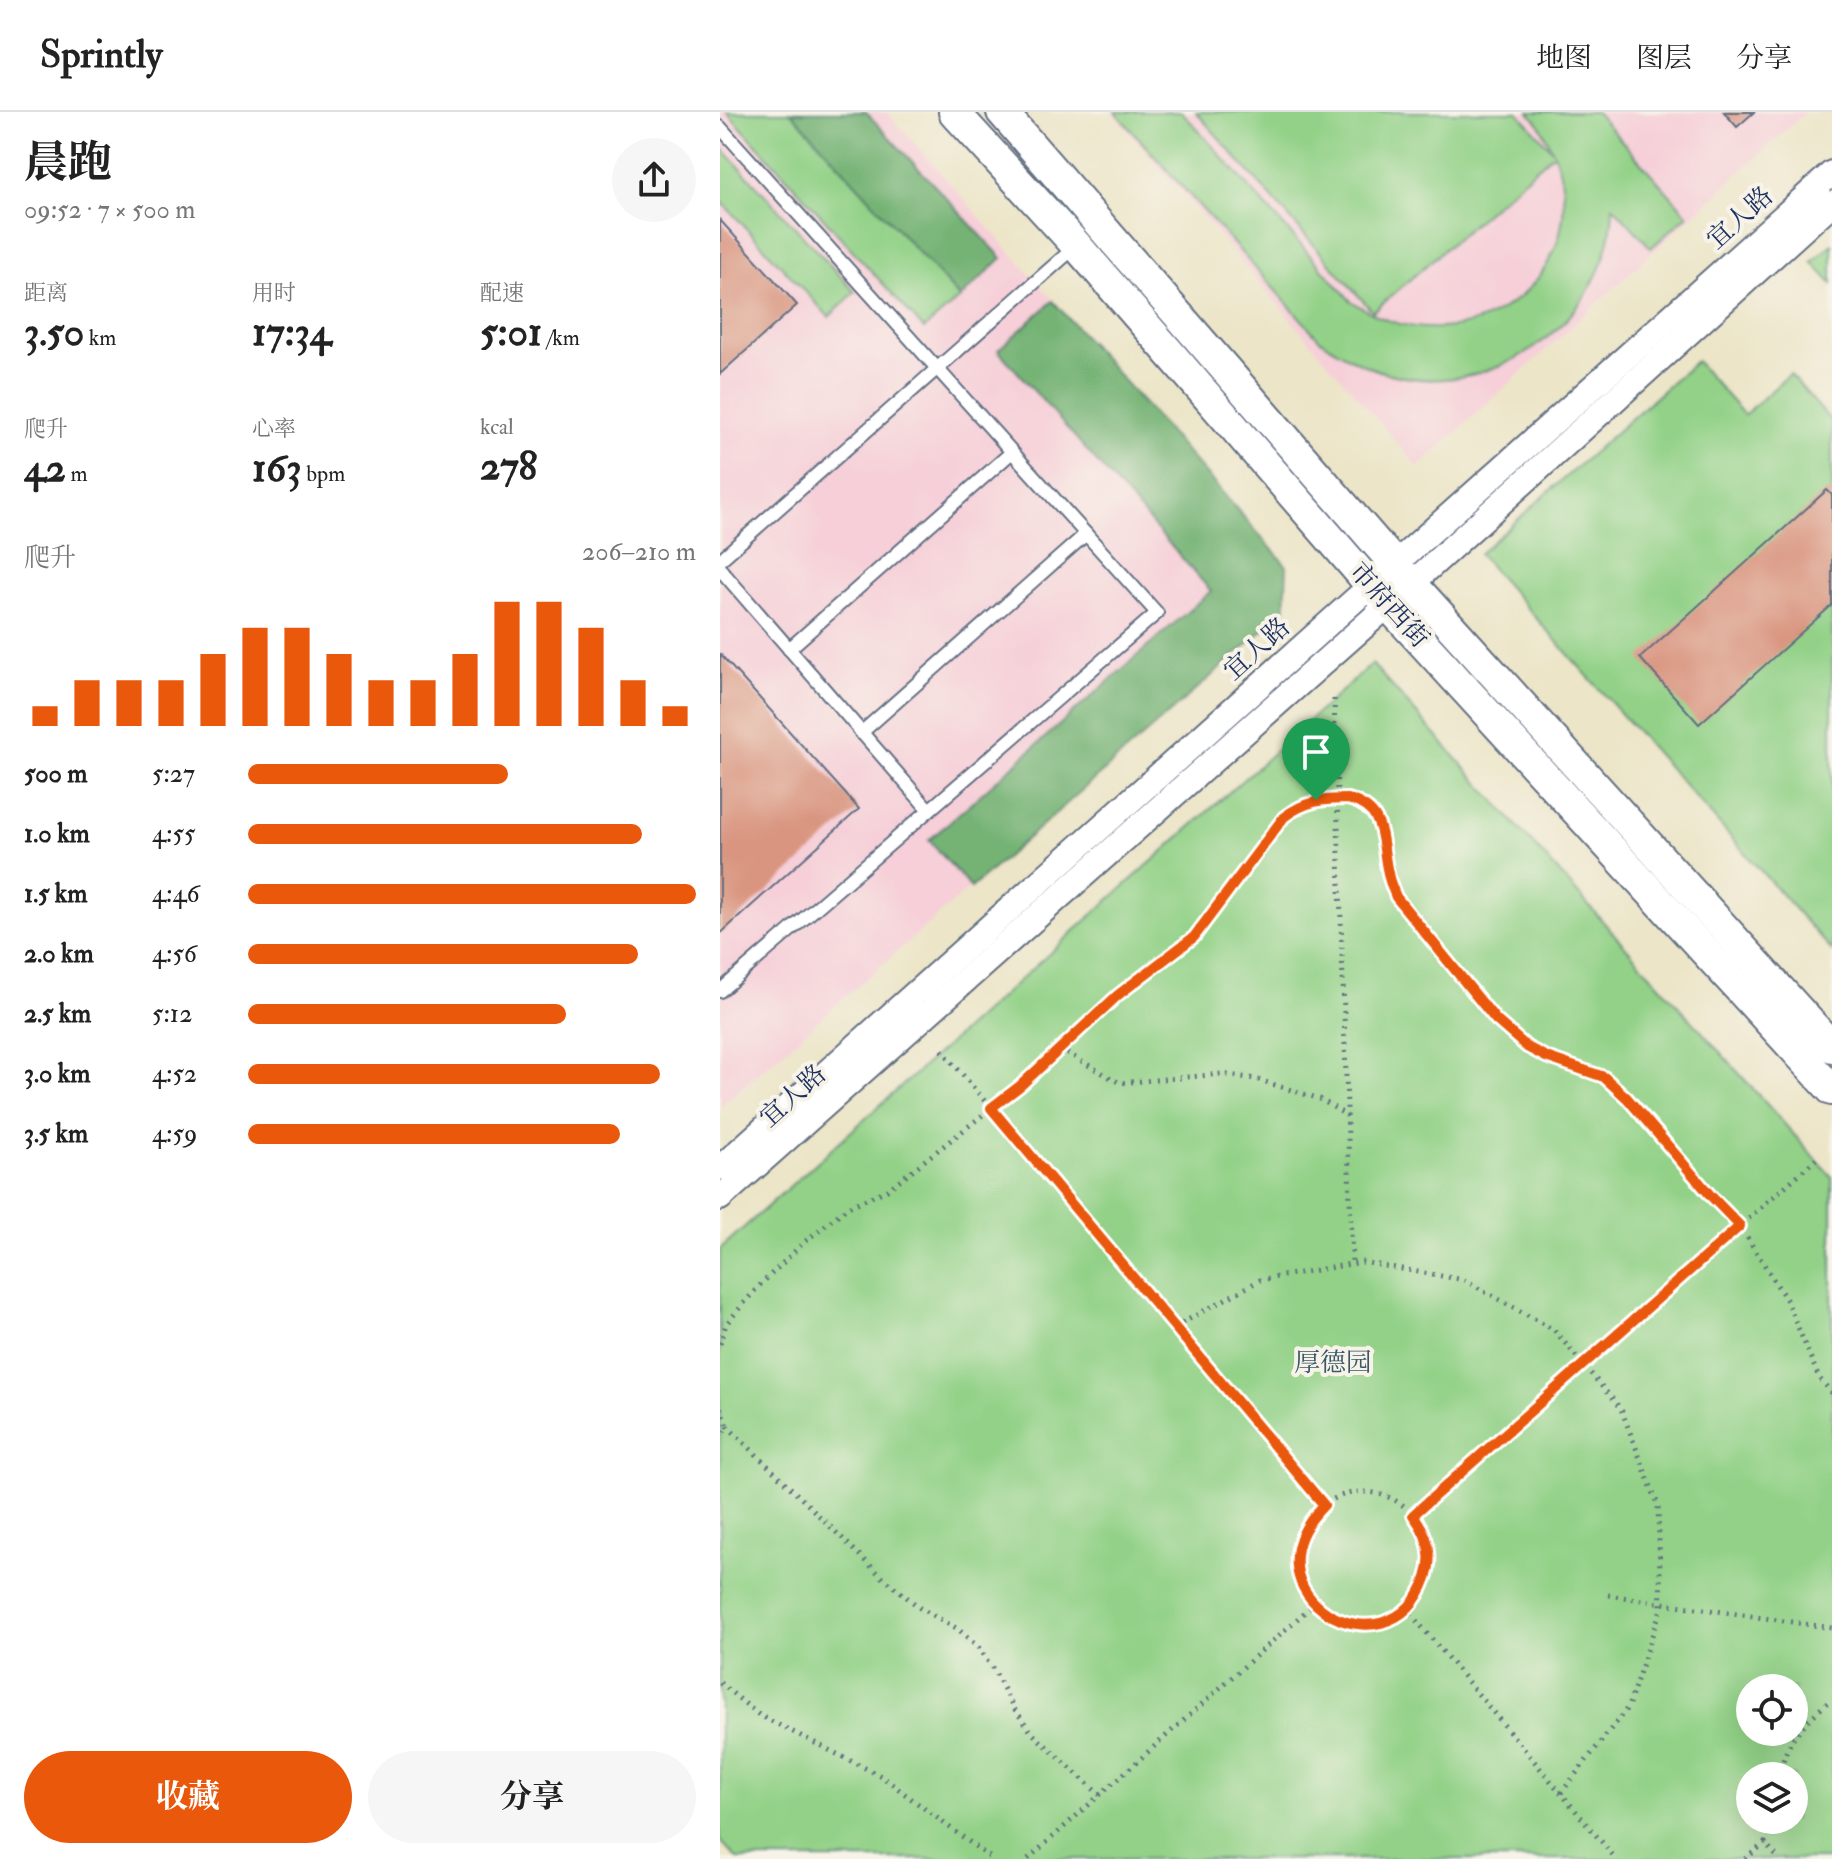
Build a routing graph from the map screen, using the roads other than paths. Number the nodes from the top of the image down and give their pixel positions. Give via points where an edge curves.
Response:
1 (954, 112) edge
2 (1002, 112) edge
3 (720, 127) edge
4 (1832, 173) edge
5 (1832, 203) edge
6 (1089, 235) junction
7 (937, 369) junction
8 (1012, 452) junction
9 (1086, 534) junction
10 (720, 560) edge
11 (720, 569) edge
12 (1402, 573) junction
13 (1380, 595) junction
14 (789, 649) junction
15 (861, 733) junction
16 (929, 810) junction
17 (720, 991) edge
18 (1832, 1047) edge
19 (1832, 1090) edge
20 (720, 1168) edge
21 (720, 1198) edge

1 - 6 street, 市府西街
2 - 6 street, 市府西街
3 - 7 lane
4 - 12 street, 宜人路
5 - 12 street, 宜人路
6 - 7 lane
6 - 12 street, 市府西街
6 - 13 street, 市府西街
7 - 8 lane
7 - 10 lane
8 - 9 lane
8 - 14 lane
9 - 15 lane
9 - 16 lane via 1157,613
11 - 14 lane
12 - 13 street, 宜人路
12 - 18 street, 市府西街
13 - 19 street, 市府西街
13 - 20 street, 宜人路
13 - 21 street, 宜人路
14 - 15 lane
15 - 16 lane
16 - 17 lane

